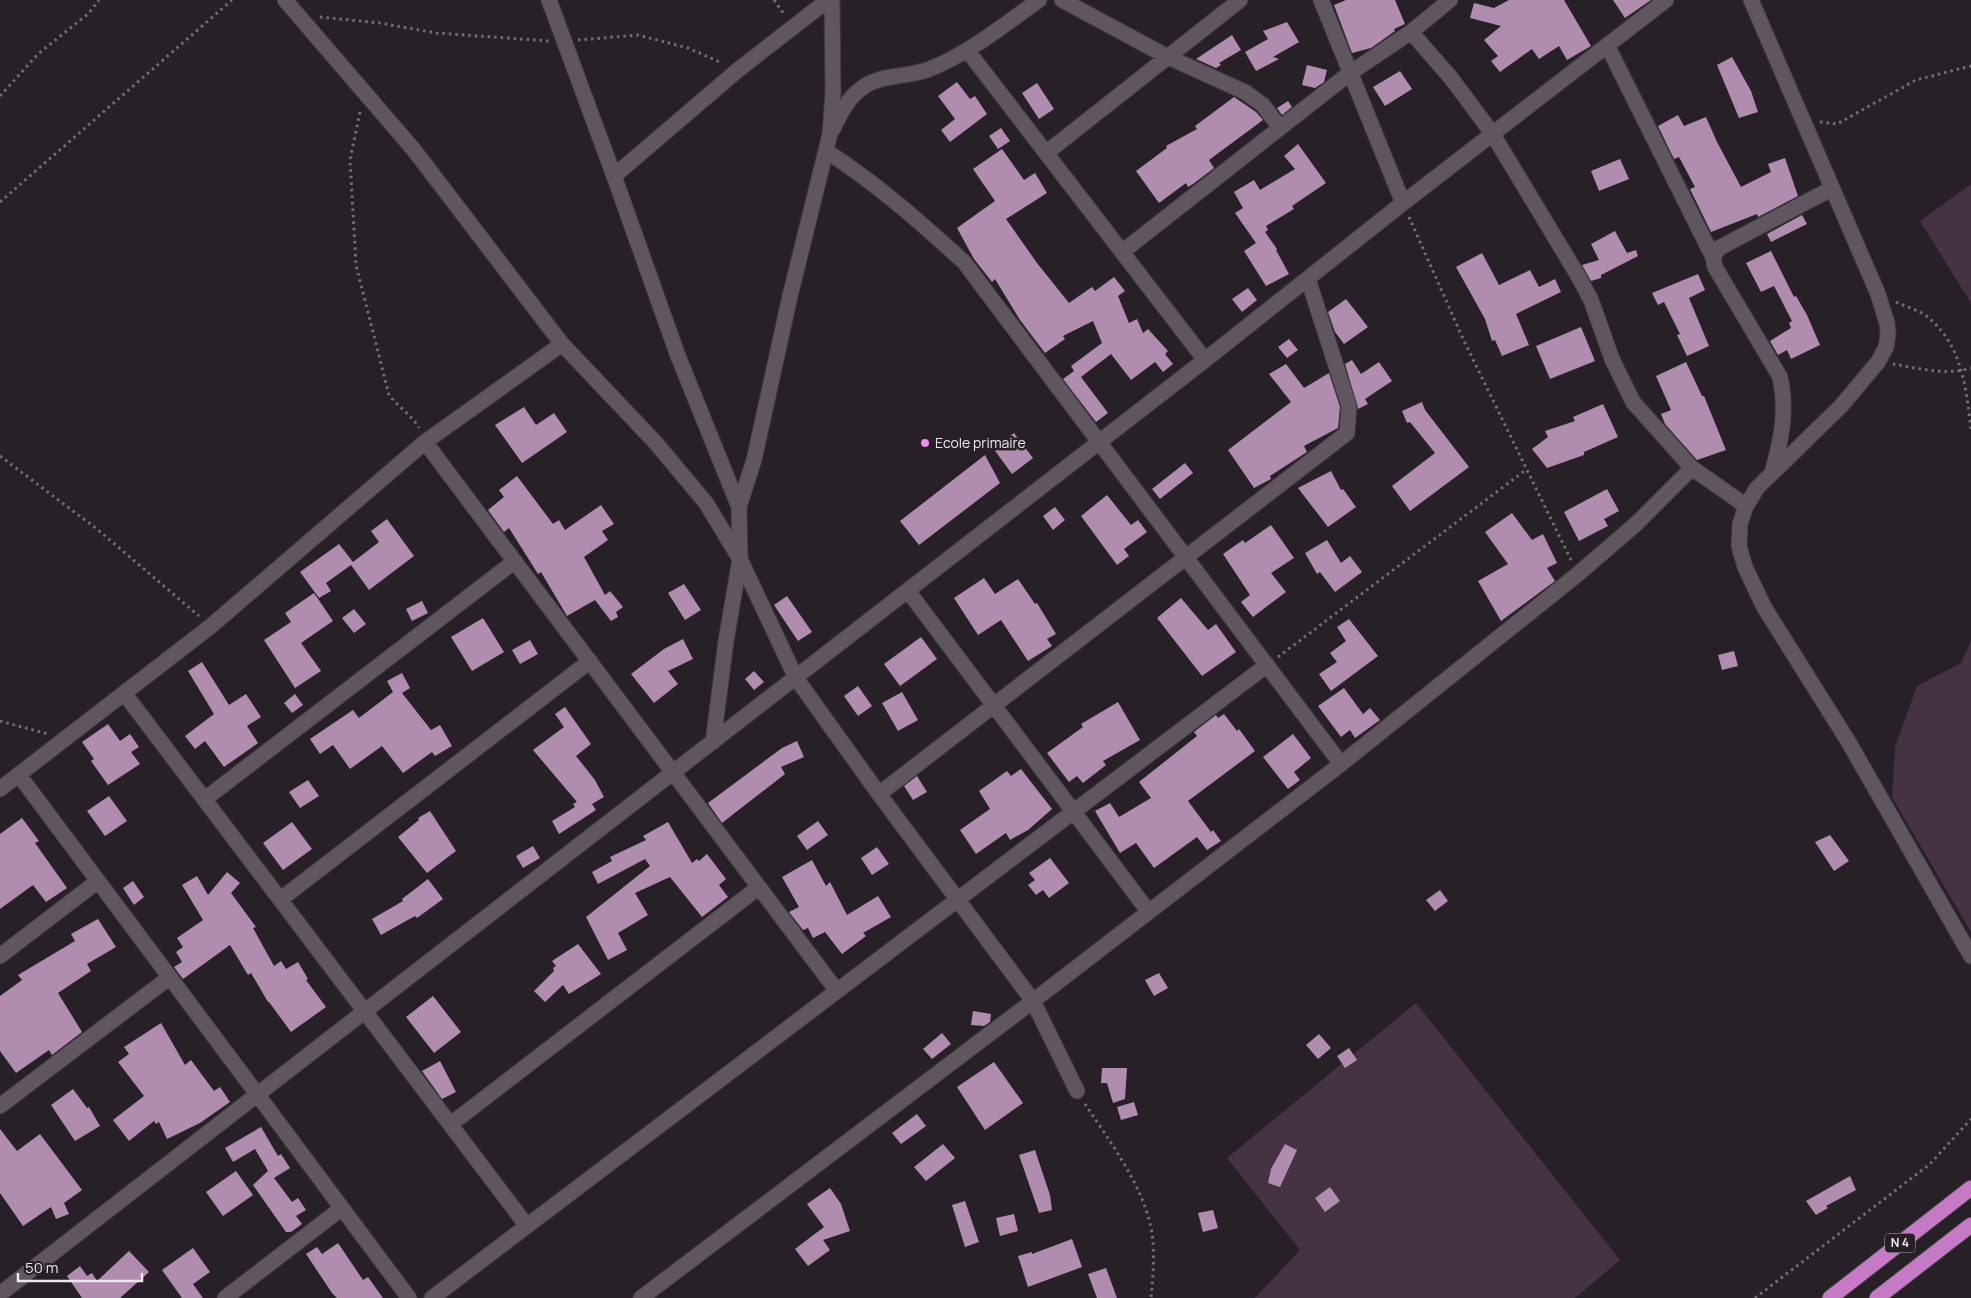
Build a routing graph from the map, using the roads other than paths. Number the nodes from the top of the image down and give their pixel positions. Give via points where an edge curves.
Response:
1 (285, 0) edge
2 (549, 0) edge
3 (830, 0) edge
4 (1040, 0) edge
5 (1062, 0) edge
6 (1240, 0) edge
7 (1321, 0) edge
8 (1450, 0) edge
9 (1666, 0) edge
10 (1751, 0) edge
11 (1411, 32) junction
12 (1607, 45) junction
13 (967, 50) junction
14 (1168, 56) junction
15 (1350, 73) junction
16 (1280, 128) junction
17 (1492, 133) junction
18 (830, 134) junction
19 (826, 151) junction
20 (1046, 153) junction
21 (614, 176) junction
22 (1831, 189) junction
23 (1403, 203) junction
24 (1122, 252) junction
25 (1713, 257) junction
26 (1308, 279) junction
27 (562, 344) junction
28 (1205, 360) junction
29 (425, 442) junction
30 (1099, 443) junction
31 (1692, 468) junction
32 (1772, 470) junction
33 (1746, 506) junction
34 (739, 507) junction
35 (1185, 556) junction
36 (740, 559) junction
37 (515, 561) junction
38 (908, 591) junction
39 (590, 661) junction
40 (1268, 664) junction
41 (796, 678) junction
42 (124, 693) junction
43 (994, 703) junction
44 (713, 742) junction
45 (1341, 764) junction
46 (674, 773) junction
47 (19, 775) junction
48 (0, 789) edge
49 (878, 794) junction
50 (205, 799) junction
51 (1074, 811) junction
52 (98, 881) junction
53 (759, 887) junction
54 (280, 899) junction
55 (957, 900) junction
56 (1148, 911) junction
57 (0, 956) edge
58 (1971, 956) edge
59 (170, 977) junction
60 (836, 991) junction
61 (1033, 1001) junction
62 (366, 1012) junction
63 (1077, 1092) road end
64 (258, 1096) junction
65 (0, 1106) edge
66 (451, 1124) junction
67 (1971, 1188) edge
68 (342, 1208) junction
69 (1971, 1225) edge
70 (527, 1226) junction
71 (5, 1291) edge
72 (225, 1298) edge
73 (409, 1298) edge
74 (432, 1298) edge
75 (641, 1298) edge
76 (1830, 1298) edge
77 (1877, 1298) edge

1 - 27 street via 414,150
2 - 21 street
3 - 18 street via 833,93
3 - 21 street via 738,70
4 - 13 street
5 - 14 street
6 - 14 street
7 - 15 street
8 - 11 street
9 - 12 street
10 - 22 street
11 - 15 street
11 - 17 street
12 - 17 street
12 - 25 street
13 - 18 street via 931,69 892,76 862,87 844,108
13 - 20 street
14 - 16 street via 1245,92 1263,105
14 - 20 street
15 - 16 street
15 - 23 street
16 - 24 street
17 - 23 street
17 - 31 street via 1591,300 1612,358 1633,402
18 - 19 street
19 - 30 street via 898,203 964,262
19 - 34 street via 754,460
20 - 24 street
21 - 34 street via 678,356
22 - 25 street via 1718,248
22 - 32 street via 1878,294 1887,322 1886,346 1878,362 1841,406
23 - 26 street
24 - 28 street
25 - 32 street via 1715,267 1780,377 1784,412 1781,443
26 - 28 street
26 - 35 street via 1349,406 1347,433
27 - 29 street
27 - 36 street via 685,476 706,503
28 - 30 street
29 - 37 street
29 - 42 street via 211,626
30 - 35 street
30 - 38 street
31 - 33 street
31 - 45 street via 1636,524 1578,574
32 - 33 street
33 - 58 street via 1740,524 1739,546 1764,607 1848,741
34 - 36 street
35 - 40 street
35 - 43 street
36 - 41 street
36 - 44 street
37 - 39 street
37 - 50 street
38 - 41 street
38 - 43 street
39 - 46 street
39 - 54 street
40 - 45 street
40 - 51 street
41 - 44 street
41 - 49 street
42 - 47 street
42 - 50 street
43 - 49 street
43 - 51 street
44 - 46 street
45 - 56 street
46 - 53 street
46 - 62 street
47 - 48 street
47 - 52 street
49 - 55 street
50 - 54 street
51 - 55 street
51 - 56 street
52 - 57 street
52 - 59 street
53 - 60 street
53 - 66 street
54 - 62 street
55 - 60 street
55 - 61 street
56 - 61 street
59 - 64 street
59 - 65 street
60 - 70 street
61 - 63 street
61 - 75 street
62 - 64 street
62 - 66 street
64 - 68 street
64 - 71 street
66 - 70 street
67 - 76 highway, N 4
68 - 72 street
68 - 73 street
69 - 77 highway, N 4
70 - 74 street

